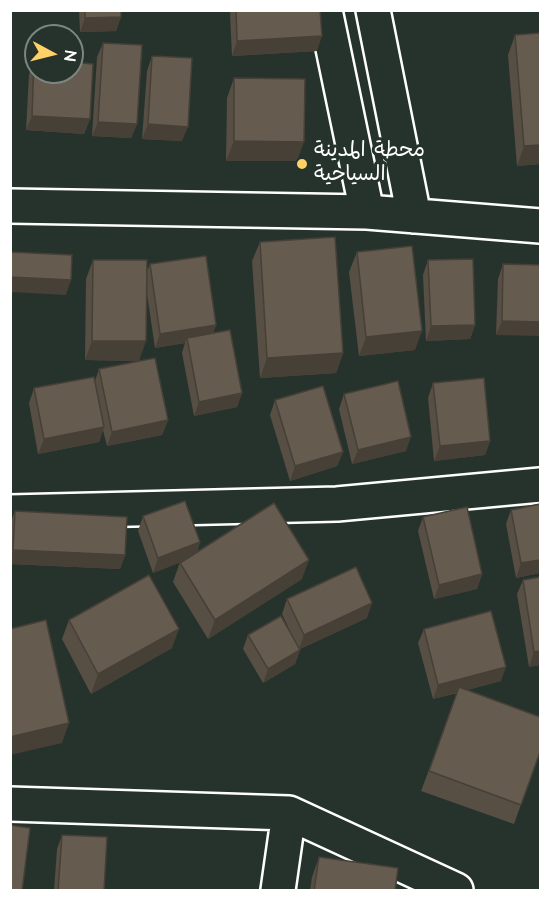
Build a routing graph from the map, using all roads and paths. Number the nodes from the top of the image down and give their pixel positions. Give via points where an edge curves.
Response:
1 (325, 10) edge
2 (373, 10) edge
3 (10, 206) edge
4 (367, 212) junction
5 (414, 216) junction
6 (540, 226) edge
7 (540, 485) edge
8 (10, 512) edge
9 (10, 804) edge
10 (289, 813) junction
11 (278, 891) edge
12 (456, 891) edge

1 - 4 street
2 - 5 street
3 - 4 street
4 - 5 street
5 - 6 street
7 - 8 street via 338,504
9 - 10 street
10 - 11 street
10 - 12 street

